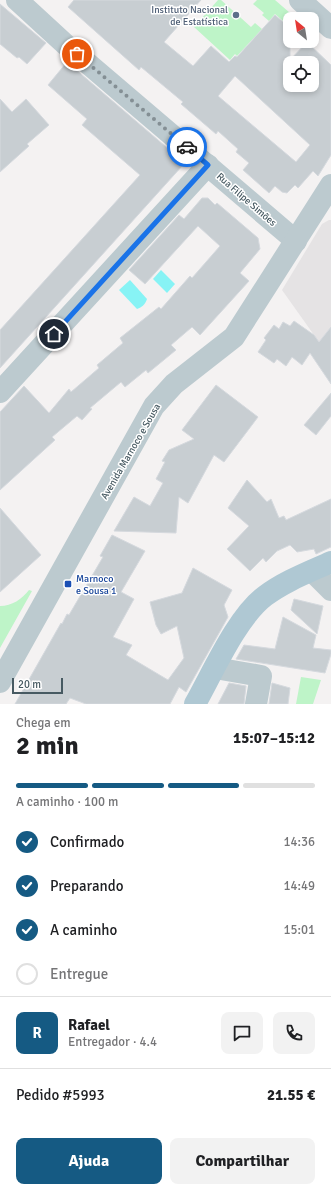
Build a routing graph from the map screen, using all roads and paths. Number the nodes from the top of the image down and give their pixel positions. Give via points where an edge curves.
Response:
1 (17, 0) edge
2 (300, 0) edge
3 (331, 28) edge
4 (208, 165) junction
5 (331, 185) edge
6 (323, 212) edge
7 (296, 241) junction
8 (0, 392) edge
9 (321, 566) edge
10 (331, 590) edge
11 (215, 668) junction
12 (0, 682) edge
13 (195, 704) edge
14 (256, 704) edge

1 - 4 street, Rua Filipe Simões
2 - 3 street
4 - 7 street, Rua Filipe Simões
4 - 8 street
5 - 6 street, Avenida Marnoco e Sousa
6 - 7 street, Avenida Marnoco e Sousa
7 - 12 street, Avenida Marnoco e Sousa via 234,337 174,384 154,406
9 - 10 street
9 - 11 main road via 264,596 249,612
11 - 13 main road
11 - 14 street via 261,676

